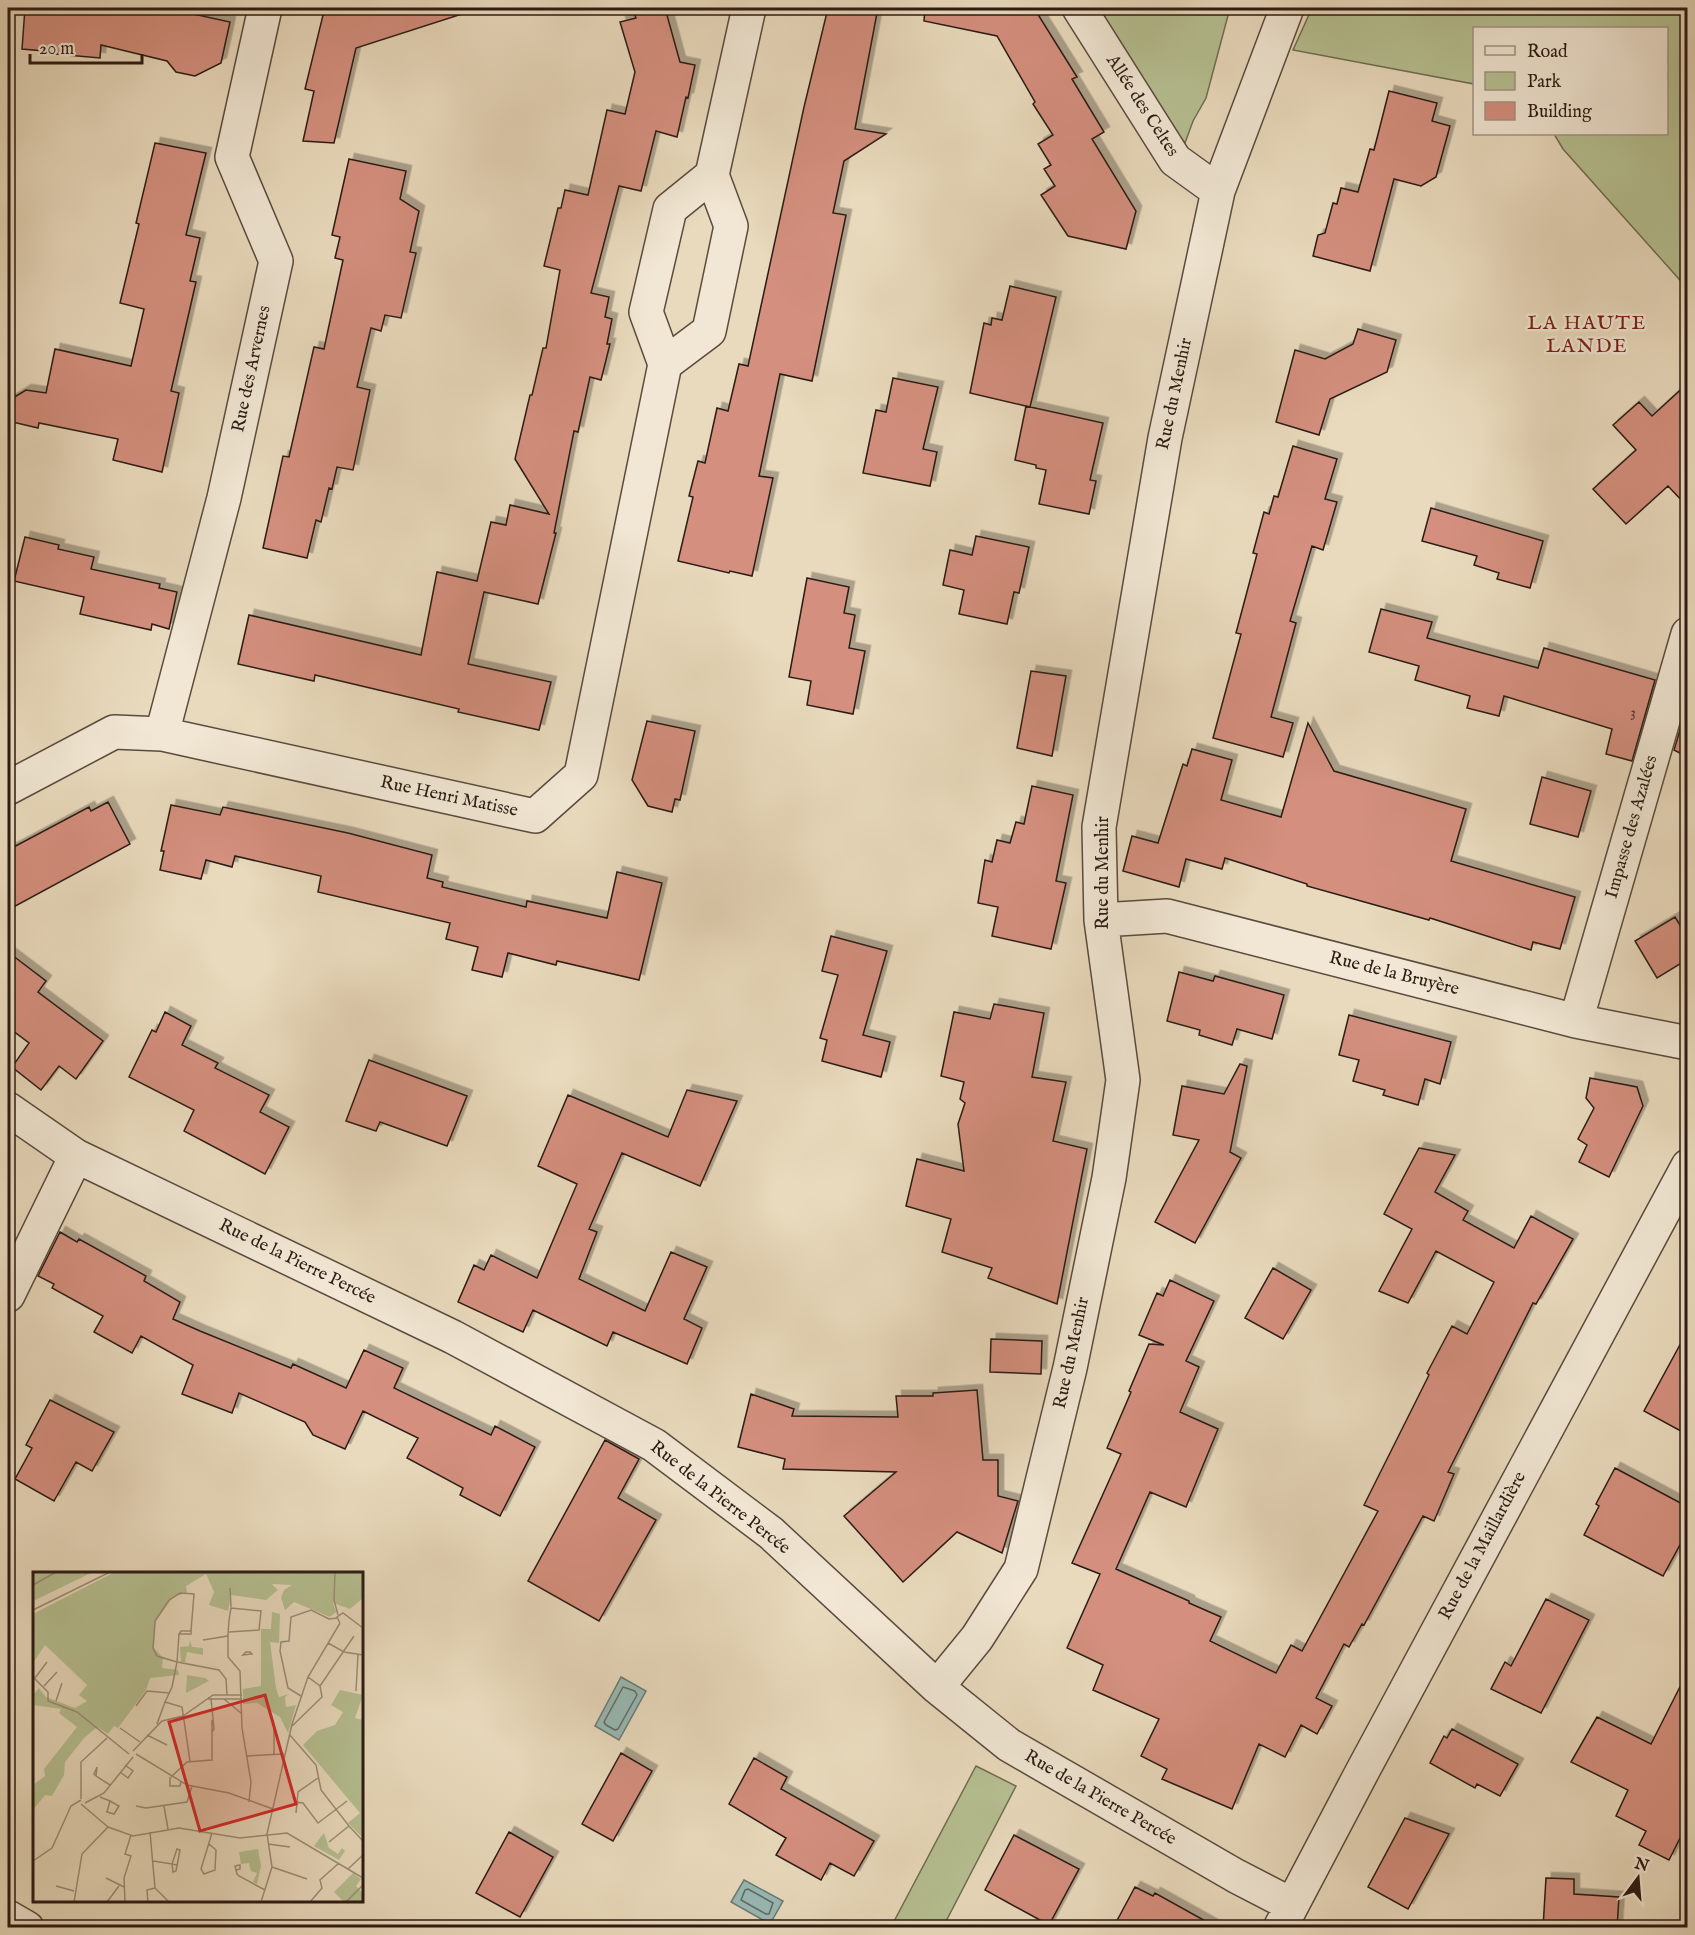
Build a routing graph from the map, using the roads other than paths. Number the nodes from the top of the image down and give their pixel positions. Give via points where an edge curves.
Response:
1 (265, 8) edge
2 (749, 8) edge
3 (1079, 8) edge
4 (1287, 8) edge
5 (712, 175) junction
6 (1218, 191) junction
7 (665, 364) junction
8 (1688, 634) edge
9 (162, 734) junction
10 (8, 788) edge
11 (1101, 920) junction
12 (1576, 1021) junction
13 (1688, 1043) edge
14 (8, 1109) edge
15 (76, 1156) junction
16 (1688, 1166) edge
17 (8, 1295) edge
18 (937, 1687) junction
19 (1286, 1916) edge
20 (8, 1917) edge
21 (27, 1928) edge

1 - 9 street, Rue des Arvernes via 232,157 276,261 224,498
2 - 5 street
3 - 6 street, Allée des Celtes via 1175,160
4 - 6 street, Rue du Menhir
5 - 7 street via 670,209 646,312
5 - 7 street via 731,226 709,331
6 - 11 street, Rue du Menhir via 1165,438 1100,827
7 - 9 street, Rue Henri Matisse via 581,775 535,816
8 - 12 street, Impasse des Azalées
9 - 10 street, Rue Henri Matisse via 114,732
11 - 12 street, Rue de la Bruyère via 1167,916
11 - 18 street, Rue du Menhir via 1123,1080 1109,1178 1072,1357 1021,1569 977,1638
12 - 13 street, Rue de la Bruyère
14 - 15 street, Rue de la Pierre Percée
15 - 17 street
15 - 18 street, Rue de la Pierre Percée via 453,1337 654,1445 771,1533
16 - 19 street, Rue de la Maillardière
18 - 19 street, Rue de la Pierre Percée via 1009,1745 1236,1876
20 - 21 street

